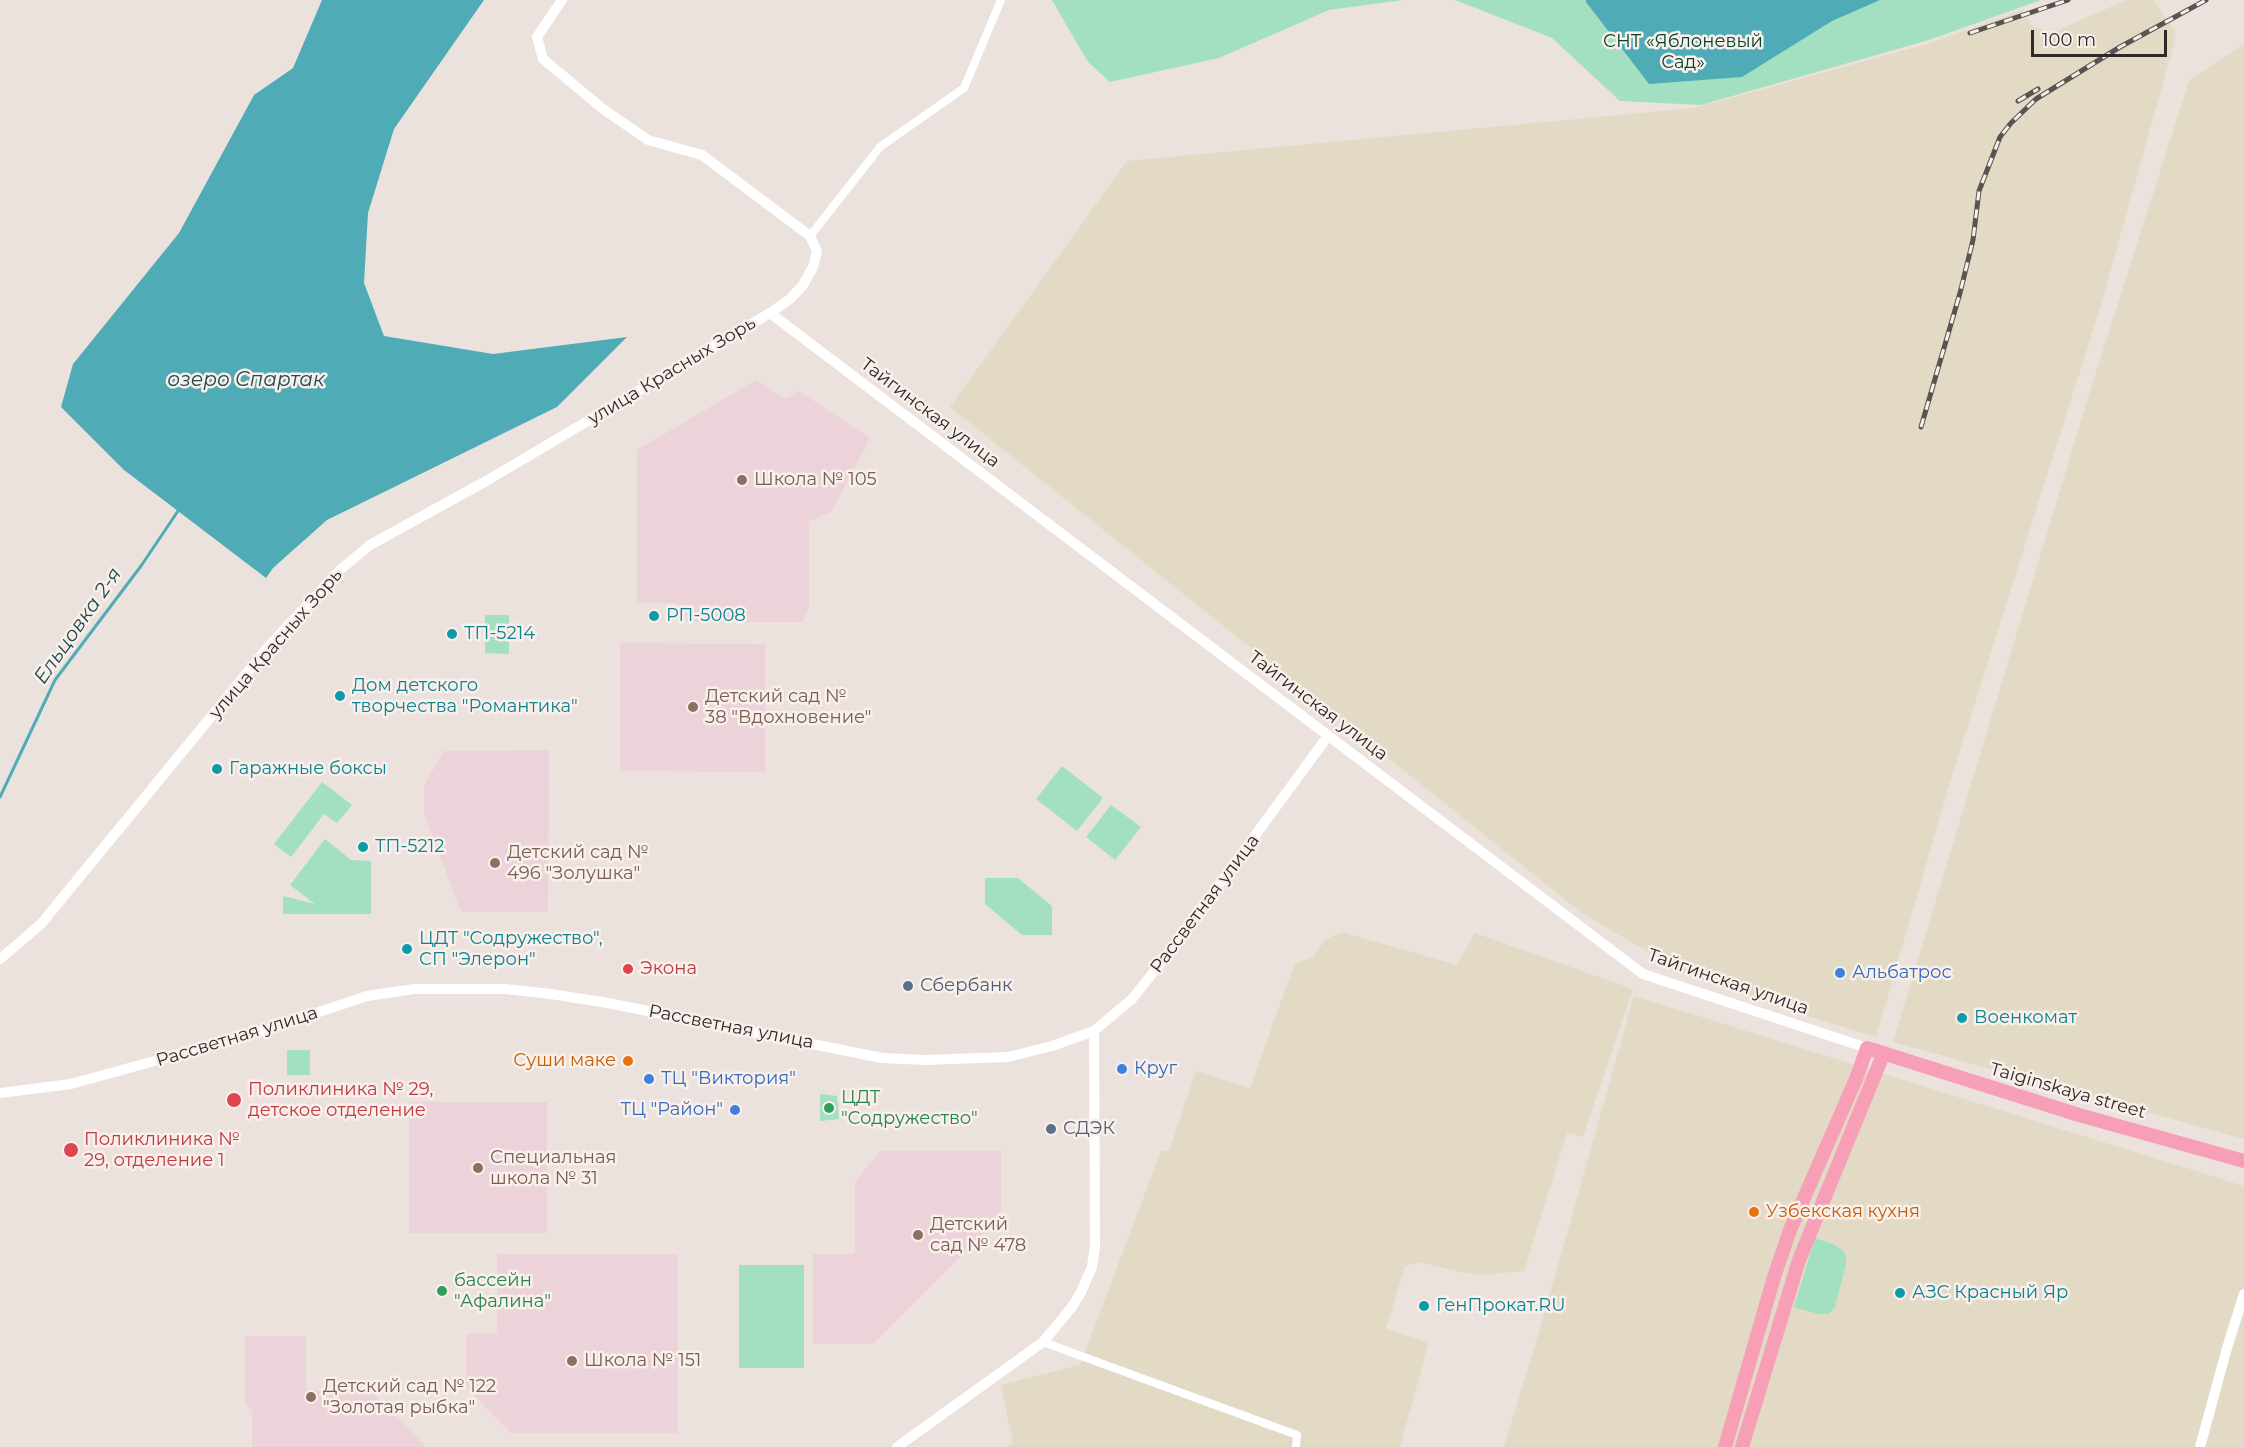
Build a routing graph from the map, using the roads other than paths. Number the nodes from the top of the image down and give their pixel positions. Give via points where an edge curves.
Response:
1 (561, 0) edge
2 (1001, 0) edge
3 (810, 236) junction
4 (770, 313) junction
5 (1328, 736) junction
6 (0, 959) edge
7 (1094, 1030) junction
8 (1867, 1048) junction
9 (1883, 1054) junction
10 (0, 1093) edge
11 (2244, 1161) edge
12 (1774, 1277) junction
13 (1792, 1281) junction
14 (2244, 1294) edge
15 (1043, 1342) junction
16 (897, 1447) edge
17 (1296, 1447) edge
18 (1725, 1447) edge
19 (1742, 1447) edge
20 (2200, 1447) edge

1 - 3 main road via 537,38 543,59 648,140 702,155
2 - 3 street via 964,88 880,147
3 - 4 main road, улица Красных Зорь via 817,251 813,267 790,299
4 - 5 main road, Тайгинская улица
4 - 6 main road, улица Красных Зорь via 370,545 340,570 269,646 41,924
5 - 7 main road, Рассветная улица via 1168,954 1132,999
5 - 8 main road, Тайгинская улица via 1643,974
7 - 10 main road, Рассветная улица via 1008,1057 882,1058 551,994 505,989 414,989 367,996 256,1033 71,1084
7 - 15 main road via 1096,1209 1092,1266 1072,1307
8 - 9 highway, Тайгинская улица
8 - 12 highway
9 - 11 highway, Taiginskaya street
9 - 13 highway
12 - 13 highway
12 - 18 highway
13 - 19 highway
14 - 20 main road
15 - 16 main road
15 - 17 street via 1297,1435

